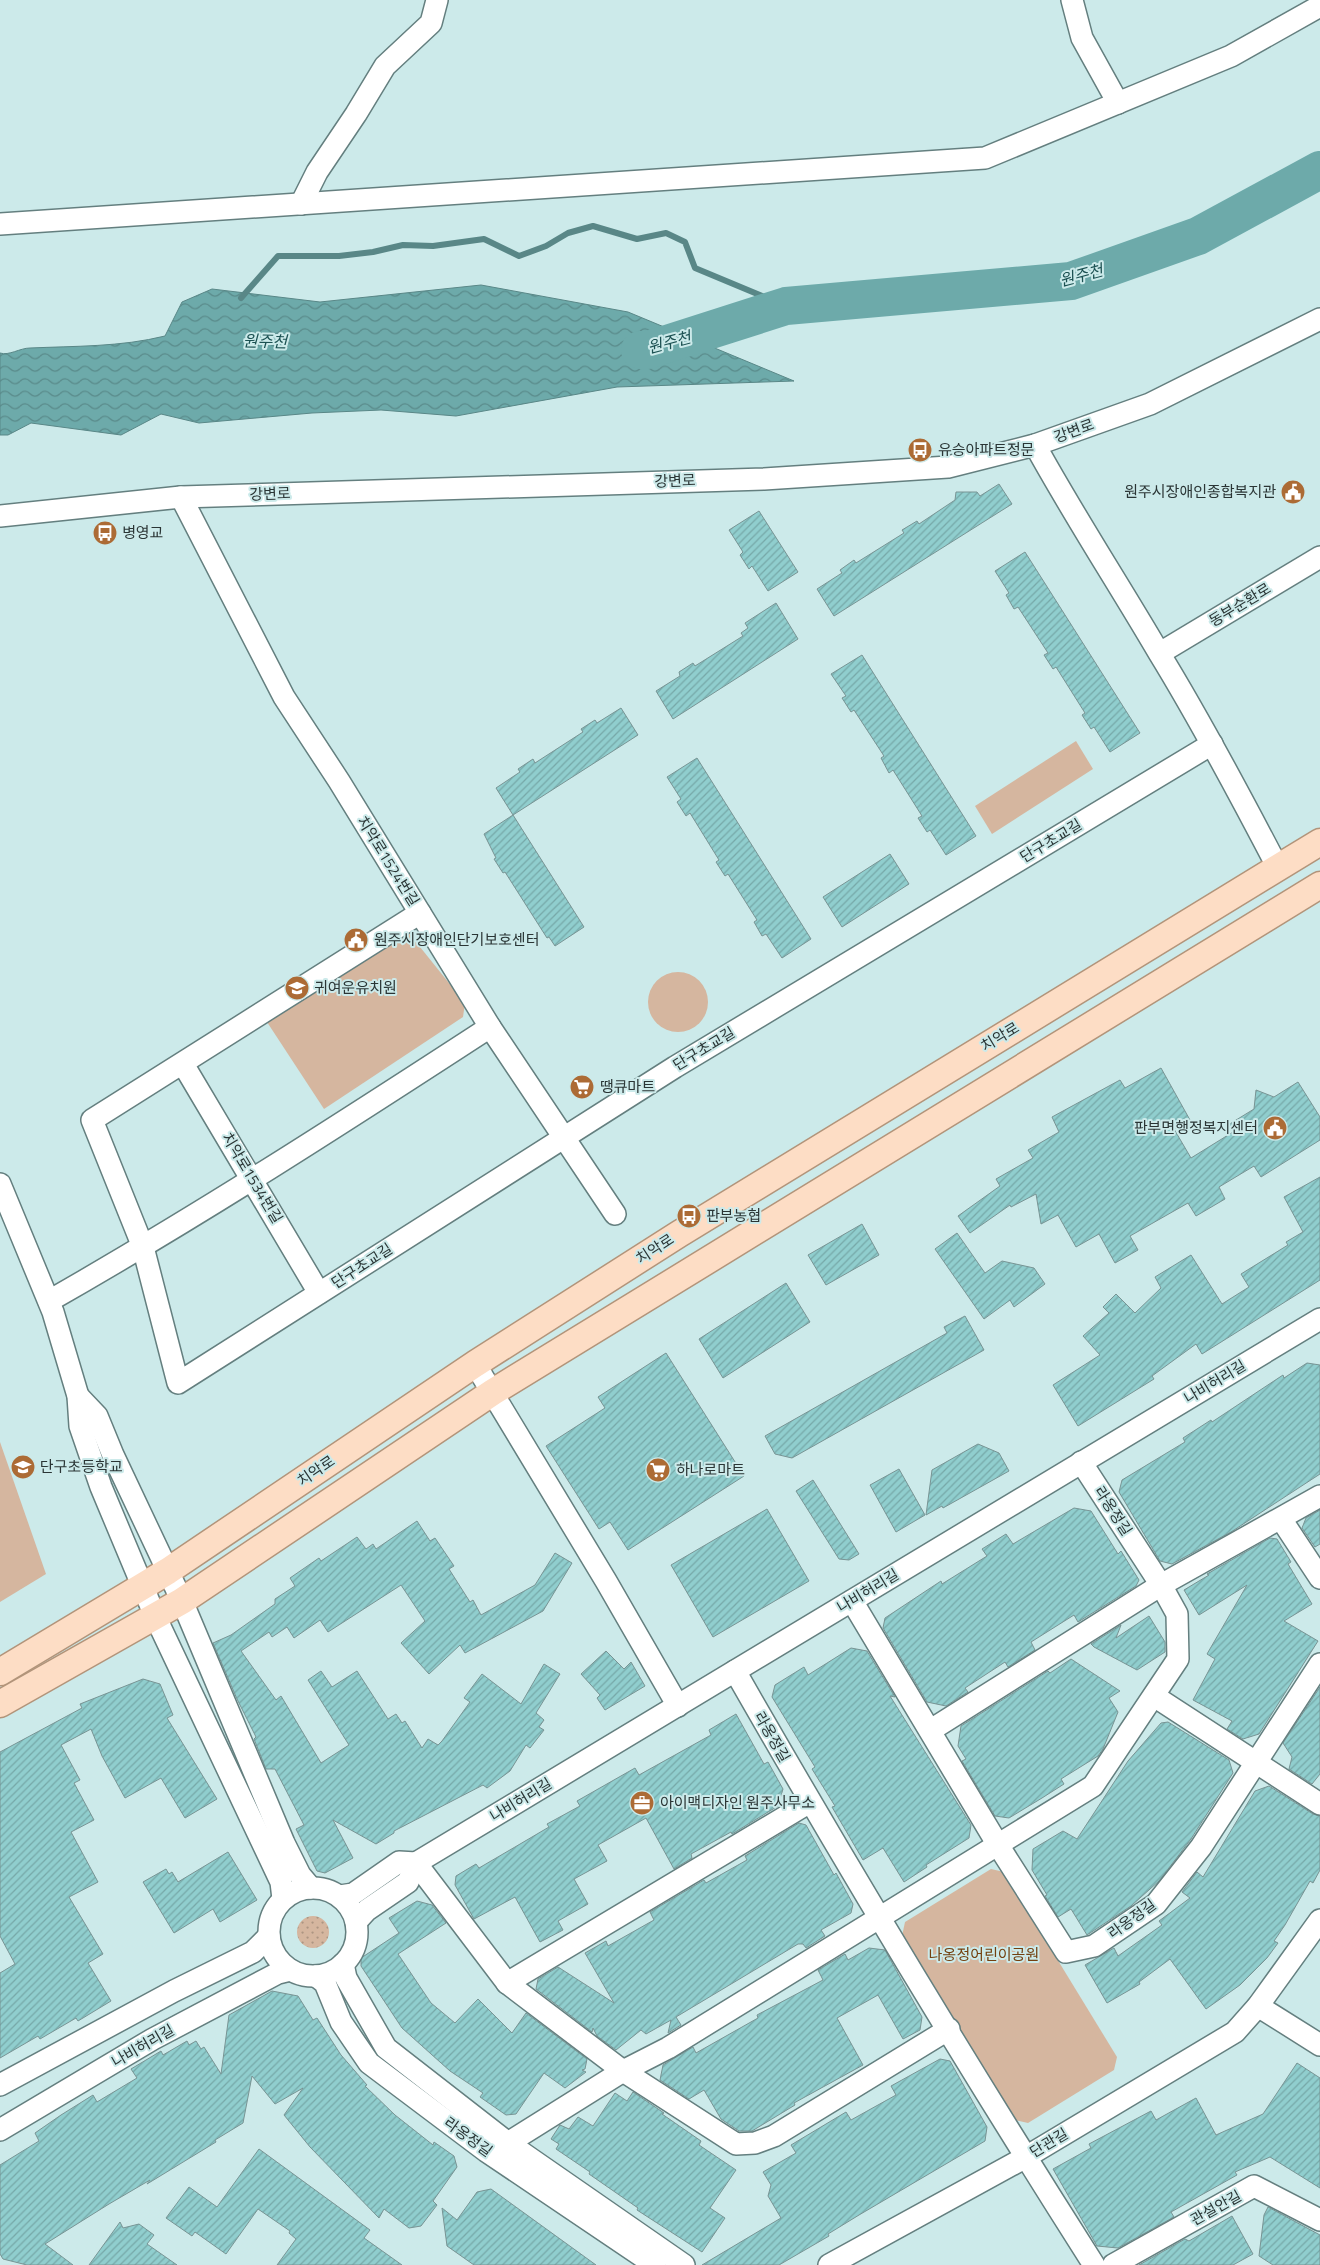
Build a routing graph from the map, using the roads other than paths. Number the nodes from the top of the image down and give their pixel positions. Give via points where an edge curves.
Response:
1 (437, 0) edge
2 (1072, 0) edge
3 (1320, 6) edge
4 (1118, 103) junction
5 (301, 204) junction
6 (0, 224) edge
7 (1320, 319) edge
8 (1035, 445) junction
9 (181, 496) junction
10 (0, 516) edge
11 (1320, 557) edge
12 (1160, 653) junction
13 (1212, 744) junction
14 (1320, 842) edge
15 (1278, 868) junction
16 (1320, 885) edge
17 (420, 913) junction
18 (490, 1027) junction
19 (183, 1064) junction
20 (564, 1136) junction
21 (254, 1180) junction
22 (0, 1184) edge
23 (615, 1214) dead end
24 (143, 1248) junction
25 (319, 1293) junction
26 (49, 1301) junction
27 (1320, 1319) edge
28 (475, 1364) junction
29 (493, 1392) junction
30 (78, 1396) junction
31 (1082, 1462) junction
32 (1320, 1496) edge
33 (1282, 1519) junction
34 (168, 1571) junction
35 (1320, 1578) edge
36 (1161, 1585) junction
37 (142, 1586) junction
38 (182, 1601) junction
39 (852, 1601) junction
40 (155, 1616) junction
41 (1320, 1664) edge
42 (734, 1671) junction
43 (0, 1672) edge
44 (1154, 1696) junction
45 (0, 1704) edge
46 (678, 1706) junction
47 (931, 1730) junction
48 (1256, 1762) junction
49 (810, 1802) junction
50 (1320, 1804) edge
51 (998, 1845) junction
52 (416, 1863) junction
53 (311, 1888) junction
54 (340, 1896) junction
55 (283, 1899) junction
56 (878, 1917) junction
57 (1320, 1920) edge
58 (356, 1922) junction
59 (269, 1936) junction
60 (343, 1964) junction
61 (290, 1970) junction
62 (316, 1976) junction
63 (507, 1983) junction
64 (1258, 2006) junction
65 (949, 2030) junction
66 (1320, 2045) edge
67 (623, 2071) junction
68 (0, 2085) edge
69 (0, 2130) edge
70 (508, 2143) junction
71 (1026, 2158) junction
72 (1320, 2220) edge
73 (655, 2265) edge
74 (684, 2265) edge
75 (828, 2265) edge
76 (1094, 2265) edge
77 (1113, 2265) edge

1 - 5 street via 431,23 385,66 317,172
2 - 4 street via 1082,38
3 - 4 street via 1231,56
4 - 5 street via 985,158
5 - 6 street
7 - 8 street, 강변로 via 1150,404
8 - 9 street, 강변로 via 948,467 764,479
8 - 12 street
9 - 10 street, 강변로
9 - 17 street, 치악로1524번길 via 284,697
11 - 12 street, 동부순환로
12 - 13 street
13 - 15 street
13 - 20 street, 단구초교길
14 - 15 main road, 치악로
15 - 28 main road, 치악로 via 687,1229
16 - 29 main road
17 - 18 street, 치악로1524번길
17 - 19 street
18 - 20 street, 치악로1524번길
18 - 21 street
19 - 21 street, 치악로1534번길
19 - 24 street via 92,1120
20 - 23 street, 치악로1524번길
20 - 25 street, 단구초교길
21 - 24 street
21 - 25 street, 치악로1534번길
22 - 26 street
24 - 25 street, 단구초교길 via 178,1383
24 - 26 street
26 - 30 street
27 - 31 street, 나비허리길
28 - 29 street
28 - 34 main road, 치악로
29 - 38 main road
29 - 46 street
30 - 34 street via 97,1416
30 - 37 street via 80,1426
31 - 36 street, 라옹정길
31 - 39 street, 나비허리길
32 - 33 street
33 - 35 street
33 - 36 street
34 - 37 main road, 치악로
34 - 38 street
36 - 44 street, 라옹정길 via 1177,1614 1178,1659
36 - 47 street
37 - 40 street
37 - 43 main road, 치악로
38 - 40 main road
38 - 53 street via 284,1843 300,1875
39 - 42 street, 나비허리길
39 - 47 street, 라옹정길
40 - 45 main road
40 - 55 street via 281,1882
41 - 48 street, 라옹정길
42 - 46 street, 나비허리길
42 - 49 street, 라옹정길
44 - 48 street
44 - 51 street, 라옹정길 via 1093,1786
46 - 52 street, 나비허리길
47 - 51 street, 라옹정길
48 - 50 street
48 - 51 street, 라옹정길 via 1202,1847 1156,1904 1094,1946 1066,1952
49 - 56 street, 라옹정길
49 - 63 street
51 - 56 street, 라옹정길
52 - 54 street via 399,1862 353,1894
52 - 58 street via 408,1882 367,1910
52 - 63 street
53 - 54 street
53 - 55 street via 296,1891
54 - 58 street
55 - 59 street via 272,1916
56 - 65 street
56 - 67 street, 라옹정길 via 668,2048
57 - 64 street, 단관길
58 - 60 street via 353,1952
59 - 61 street via 280,1961
59 - 68 street via 253,1952
60 - 62 street
60 - 70 street, 라옹정길 via 346,1978 386,2048
61 - 62 street
61 - 69 street, 나비허리길 via 278,1973 153,2039
62 - 73 street, 라옹정길 via 325,1983 341,2022 369,2063 486,2151
63 - 67 street
64 - 66 street
64 - 71 street, 단관길 via 1235,2032
65 - 67 street via 774,2136 755,2143 736,2144
65 - 71 street
67 - 70 street, 라옹정길
70 - 74 street, 라옹정길
71 - 75 street, 단관길
71 - 76 street
72 - 77 street, 관설안길 via 1254,2186

